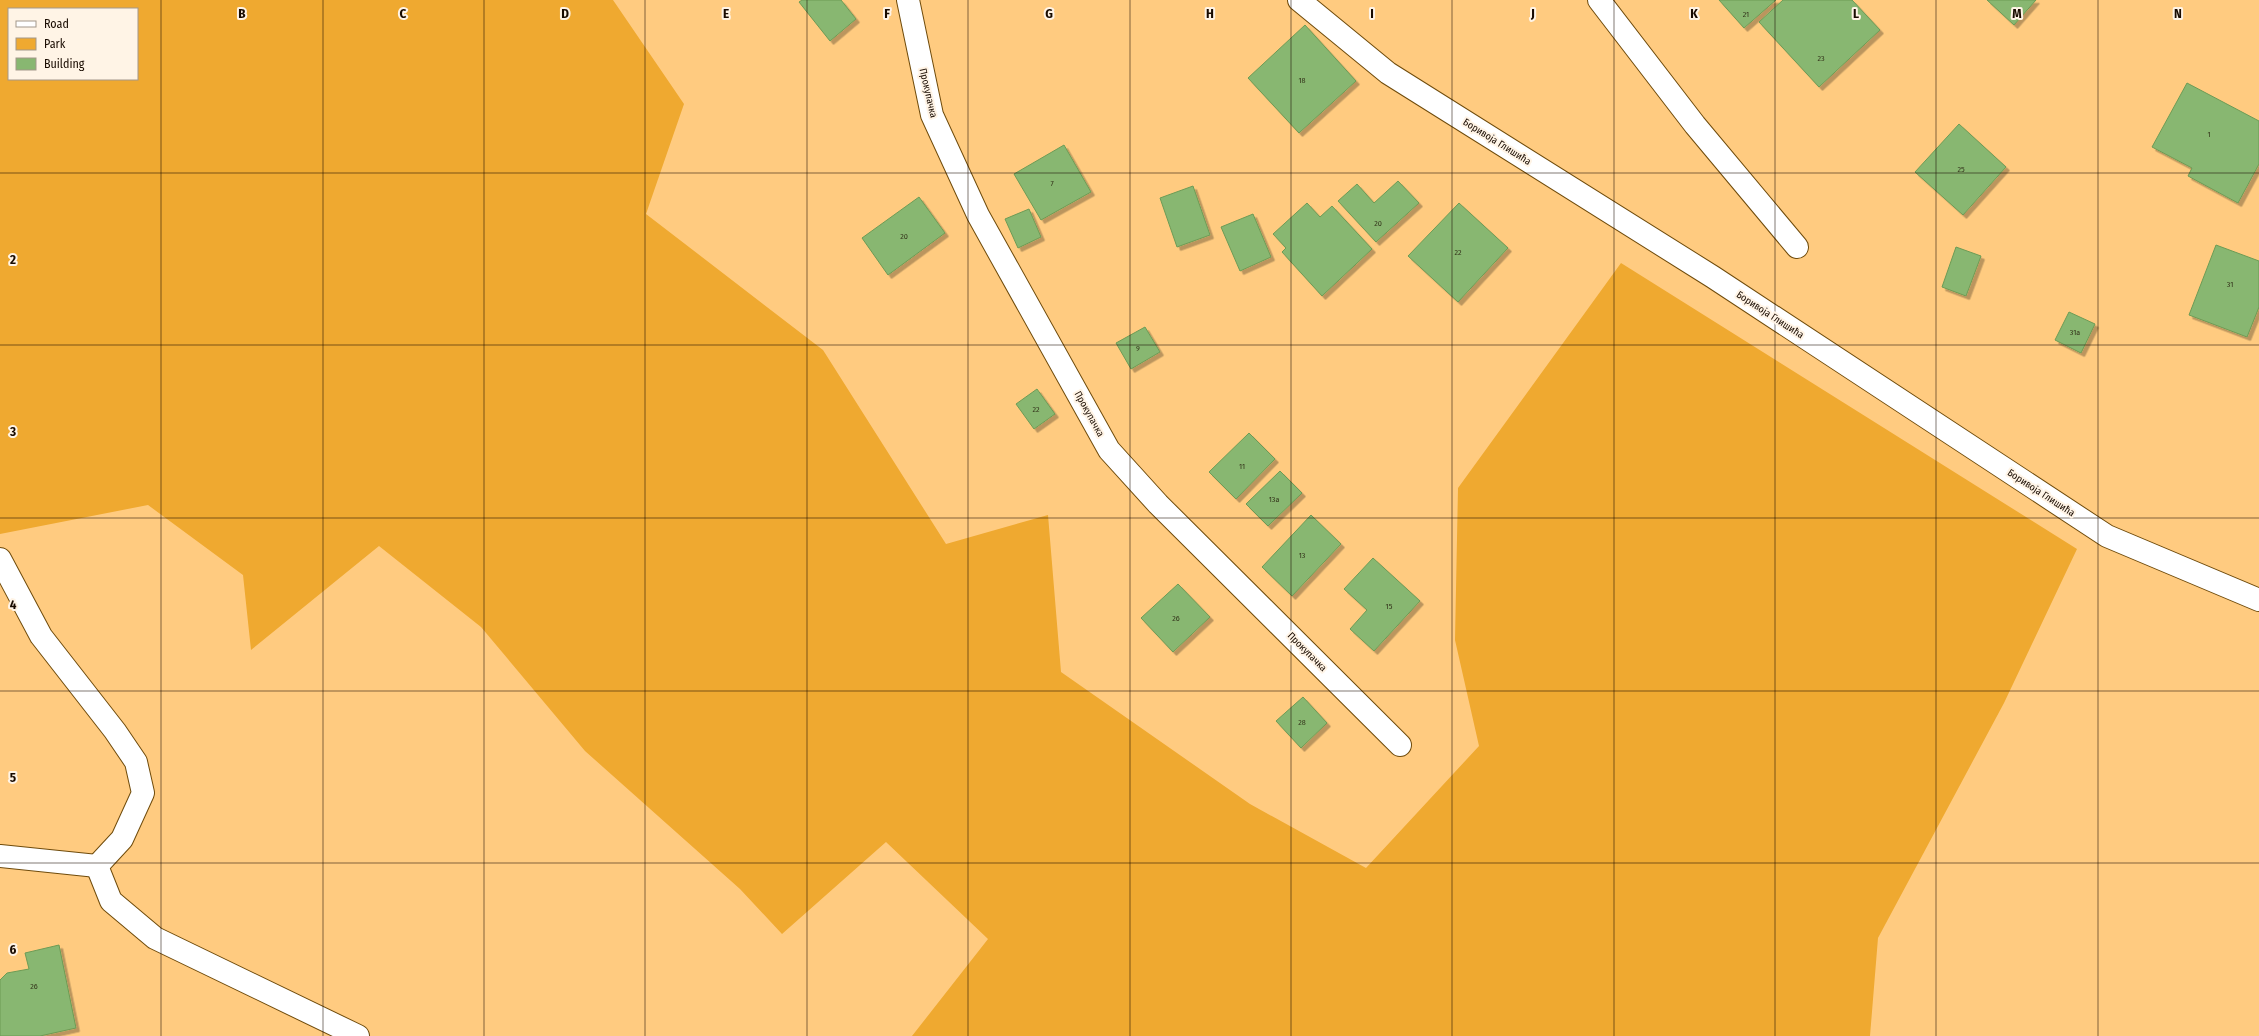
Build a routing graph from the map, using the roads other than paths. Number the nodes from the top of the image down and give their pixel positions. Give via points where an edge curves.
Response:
1 (908, 0) edge
2 (1299, 0) edge
3 (1599, 0) edge
4 (1797, 247) dead end
5 (0, 559) edge
6 (2259, 600) edge
7 (1400, 745) dead end
8 (0, 856) edge
9 (97, 866) junction
10 (358, 1036) edge

1 - 7 street, Прокупачка via 932,116 978,214 1110,450 1164,510
2 - 6 street, Боривоја Глишића via 1388,73 1713,278 2106,536
3 - 4 street via 1695,125
5 - 9 street via 41,636 136,762 143,793 122,839
8 - 9 street
9 - 10 street via 111,901 155,938

